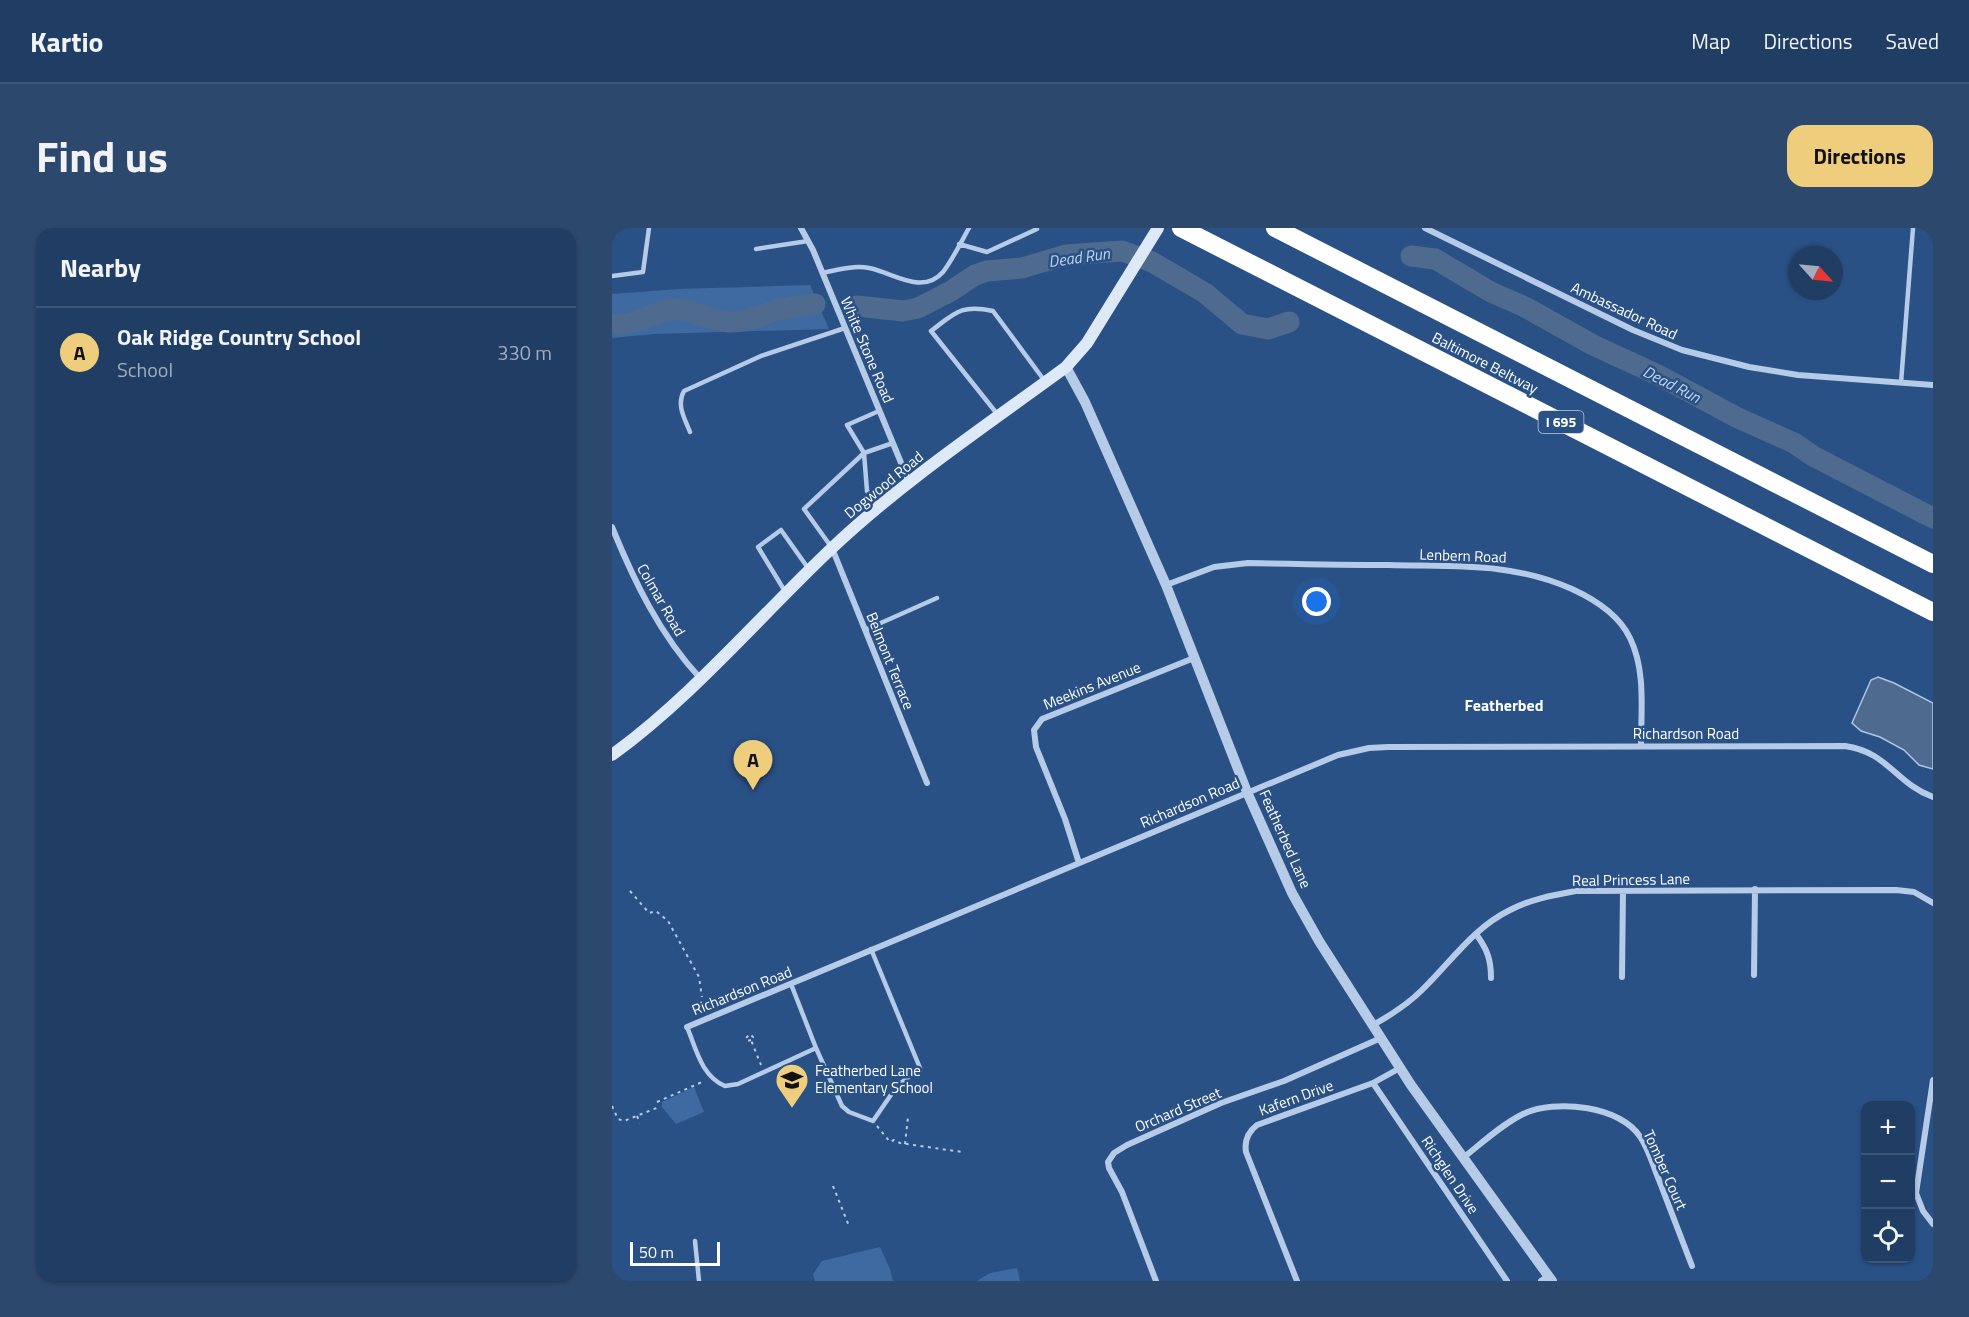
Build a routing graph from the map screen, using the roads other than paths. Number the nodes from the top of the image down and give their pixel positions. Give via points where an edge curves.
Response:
1 (649, 228) edge
2 (801, 228) edge
3 (969, 228) edge
4 (1158, 228) edge
5 (1275, 228) edge
6 (1425, 228) edge
7 (1913, 228) edge
8 (1037, 229) edge
9 (1185, 230) edge
10 (808, 241) junction
11 (959, 244) junction
12 (756, 249) dead end
13 (822, 273) junction
14 (612, 276) edge
15 (845, 328) junction
16 (1066, 367) junction
17 (1045, 382) junction
18 (1901, 383) junction
19 (1933, 385) edge
20 (879, 411) junction
21 (999, 416) junction
22 (690, 432) dead end
23 (893, 443) junction
24 (864, 453) junction
25 (909, 482) junction
26 (879, 507) junction
27 (612, 527) edge
28 (832, 548) junction
29 (1933, 564) edge
30 (809, 570) junction
31 (1166, 585) junction
32 (786, 593) junction
33 (937, 598) dead end
34 (1933, 612) edge
35 (865, 630) junction
36 (1194, 658) junction
37 (700, 678) junction
38 (1641, 746) junction
39 (612, 755) edge
40 (927, 783) dead end
41 (1247, 792) junction
42 (1933, 797) edge
43 (1079, 863) junction
44 (1755, 889) junction
45 (1623, 891) junction
46 (1933, 903) edge
47 (1476, 933) junction
48 (871, 950) junction
49 (1755, 975) dead end
50 (1622, 977) dead end
51 (1491, 978) dead end
52 (791, 984) junction
53 (1373, 1025) junction
54 (687, 1027) joint
55 (1381, 1038) junction
56 (816, 1048) junction
57 (1400, 1068) junction
58 (1933, 1080) edge
59 (1373, 1083) junction
60 (1463, 1158) junction
61 (1933, 1224) edge
62 (695, 1241) dead end
63 (1692, 1266) dead end
64 (1547, 1279) edge
65 (699, 1281) edge
66 (1156, 1281) edge
67 (1297, 1281) edge
68 (1507, 1281) edge

1 - 14 lane via 643,272
2 - 10 street, White Stone Road
3 - 11 lane
4 - 16 main road, Dogwood Road via 1087,343
5 - 29 highway, Baltimore Beltway
6 - 18 street, Ambassador Road via 1682,350 1798,375
7 - 18 lane
8 - 11 lane via 987,252
9 - 34 highway, Baltimore Beltway / I 695
10 - 12 lane
10 - 13 street, White Stone Road
11 - 13 lane via 943,272 921,283 869,268
13 - 15 street, White Stone Road
15 - 20 street, White Stone Road
15 - 22 lane via 761,356 684,391 680,405
16 - 17 main road, Dogwood Road
16 - 31 street, Featherbed Lane
17 - 21 main road, Dogwood Road
17 - 21 lane via 993,311 959,310 931,331
18 - 19 street, Ambassador Road
20 - 23 street, White Stone Road
20 - 24 lane via 847,425
21 - 25 main road, Dogwood Road
23 - 24 lane
23 - 25 street, White Stone Road
24 - 26 lane via 867,491
24 - 28 lane via 804,509
25 - 26 main road, Dogwood Road
26 - 28 main road, Dogwood Road
27 - 37 street, Colmar Road via 643,596
28 - 30 main road, Dogwood Road
28 - 35 street, Belmont Terrace
30 - 32 main road, Dogwood Road
30 - 32 lane via 782,530 758,547
31 - 36 street, Featherbed Lane
31 - 38 street, Lenbern Road via 1214,567 1248,563 1492,567 1538,576 1586,595 1607,609 1629,637 1638,657 1641,680
32 - 37 main road, Dogwood Road
33 - 35 lane
35 - 40 street, Belmont Terrace
36 - 41 street, Featherbed Lane
36 - 43 street, Meekins Avenue via 1042,719 1034,730 1036,747
37 - 39 main road, Dogwood Road
38 - 41 street, Richardson Road via 1369,748 1338,755
38 - 42 street, Richardson Road via 1858,748 1881,759 1917,790
41 - 43 street, Richardson Road
41 - 53 street, Featherbed Lane via 1292,893
43 - 48 street, Richardson Road
44 - 45 street, Real Princess Lane
44 - 46 street, Real Princess Lane via 1896,890 1914,892
44 - 49 street
45 - 47 street, Real Princess Lane via 1576,891 1532,901 1510,909
45 - 50 street
47 - 51 street via 1491,959
47 - 53 street, Real Princess Lane via 1410,1002
48 - 52 street, Richardson Road
48 - 56 lane via 920,1068 897,1086 873,1121 842,1106
52 - 54 street, Richardson Road
52 - 56 lane
53 - 55 street, Featherbed Lane
54 - 56 lane via 705,1069 725,1086 738,1084
55 - 57 street, Featherbed Lane
55 - 66 street, Orchard Street via 1284,1081 1221,1103 1114,1153 1109,1168
57 - 59 street, Kafern Drive
57 - 60 street, Featherbed Lane
58 - 61 street via 1916,1193
59 - 67 street, Kafern Drive via 1257,1125 1247,1136 1246,1152
59 - 68 street, Richglen Drive
60 - 63 street, Tomber Court via 1510,1121 1541,1108 1593,1109 1614,1116 1632,1126 1640,1137
60 - 64 street, Featherbed Lane
62 - 65 lane

